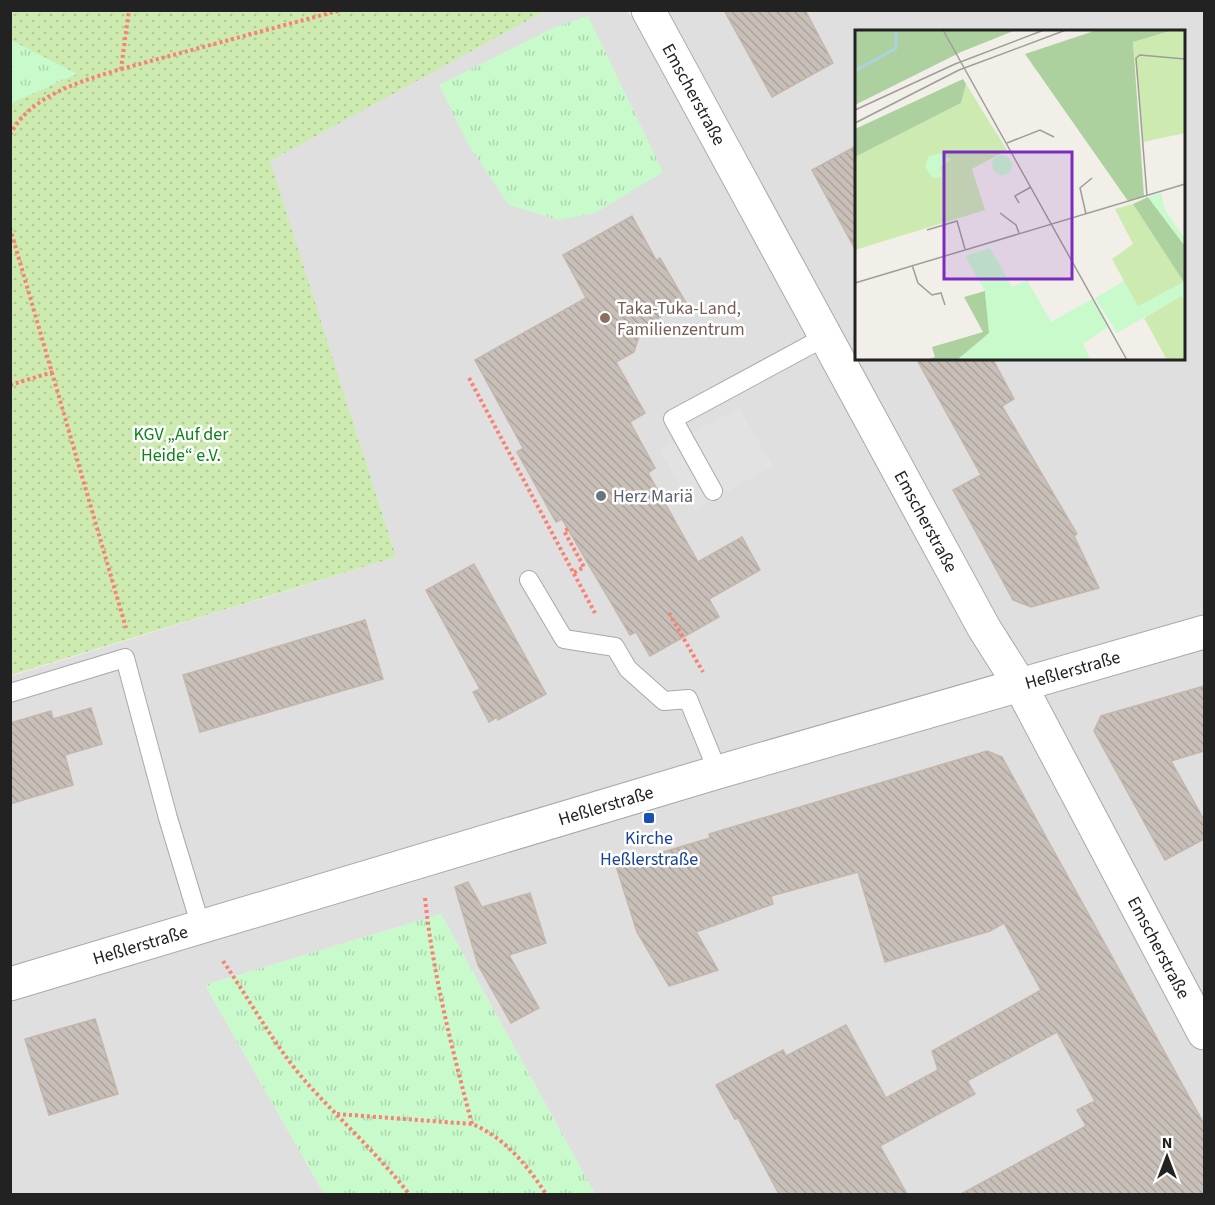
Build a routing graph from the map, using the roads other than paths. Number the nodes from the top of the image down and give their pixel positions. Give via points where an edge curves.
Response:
1 (648, 10) edge
2 (825, 337) junction
3 (713, 491) dead end
4 (529, 580) dead end
5 (1204, 632) edge
6 (1020, 686) junction
7 (10, 693) edge
8 (718, 772) junction
9 (201, 927) junction
10 (10, 984) edge
11 (1204, 1033) edge

1 - 2 street, Emscherstraße
2 - 3 lane via 673,419
2 - 6 street, Emscherstraße via 984,628
4 - 8 lane via 564,639 615,647 628,669 664,701 688,699
5 - 6 street, Heßlerstraße
6 - 8 street, Heßlerstraße
6 - 11 street, Emscherstraße
7 - 9 lane via 125,658
8 - 9 street, Heßlerstraße
9 - 10 street, Heßlerstraße

